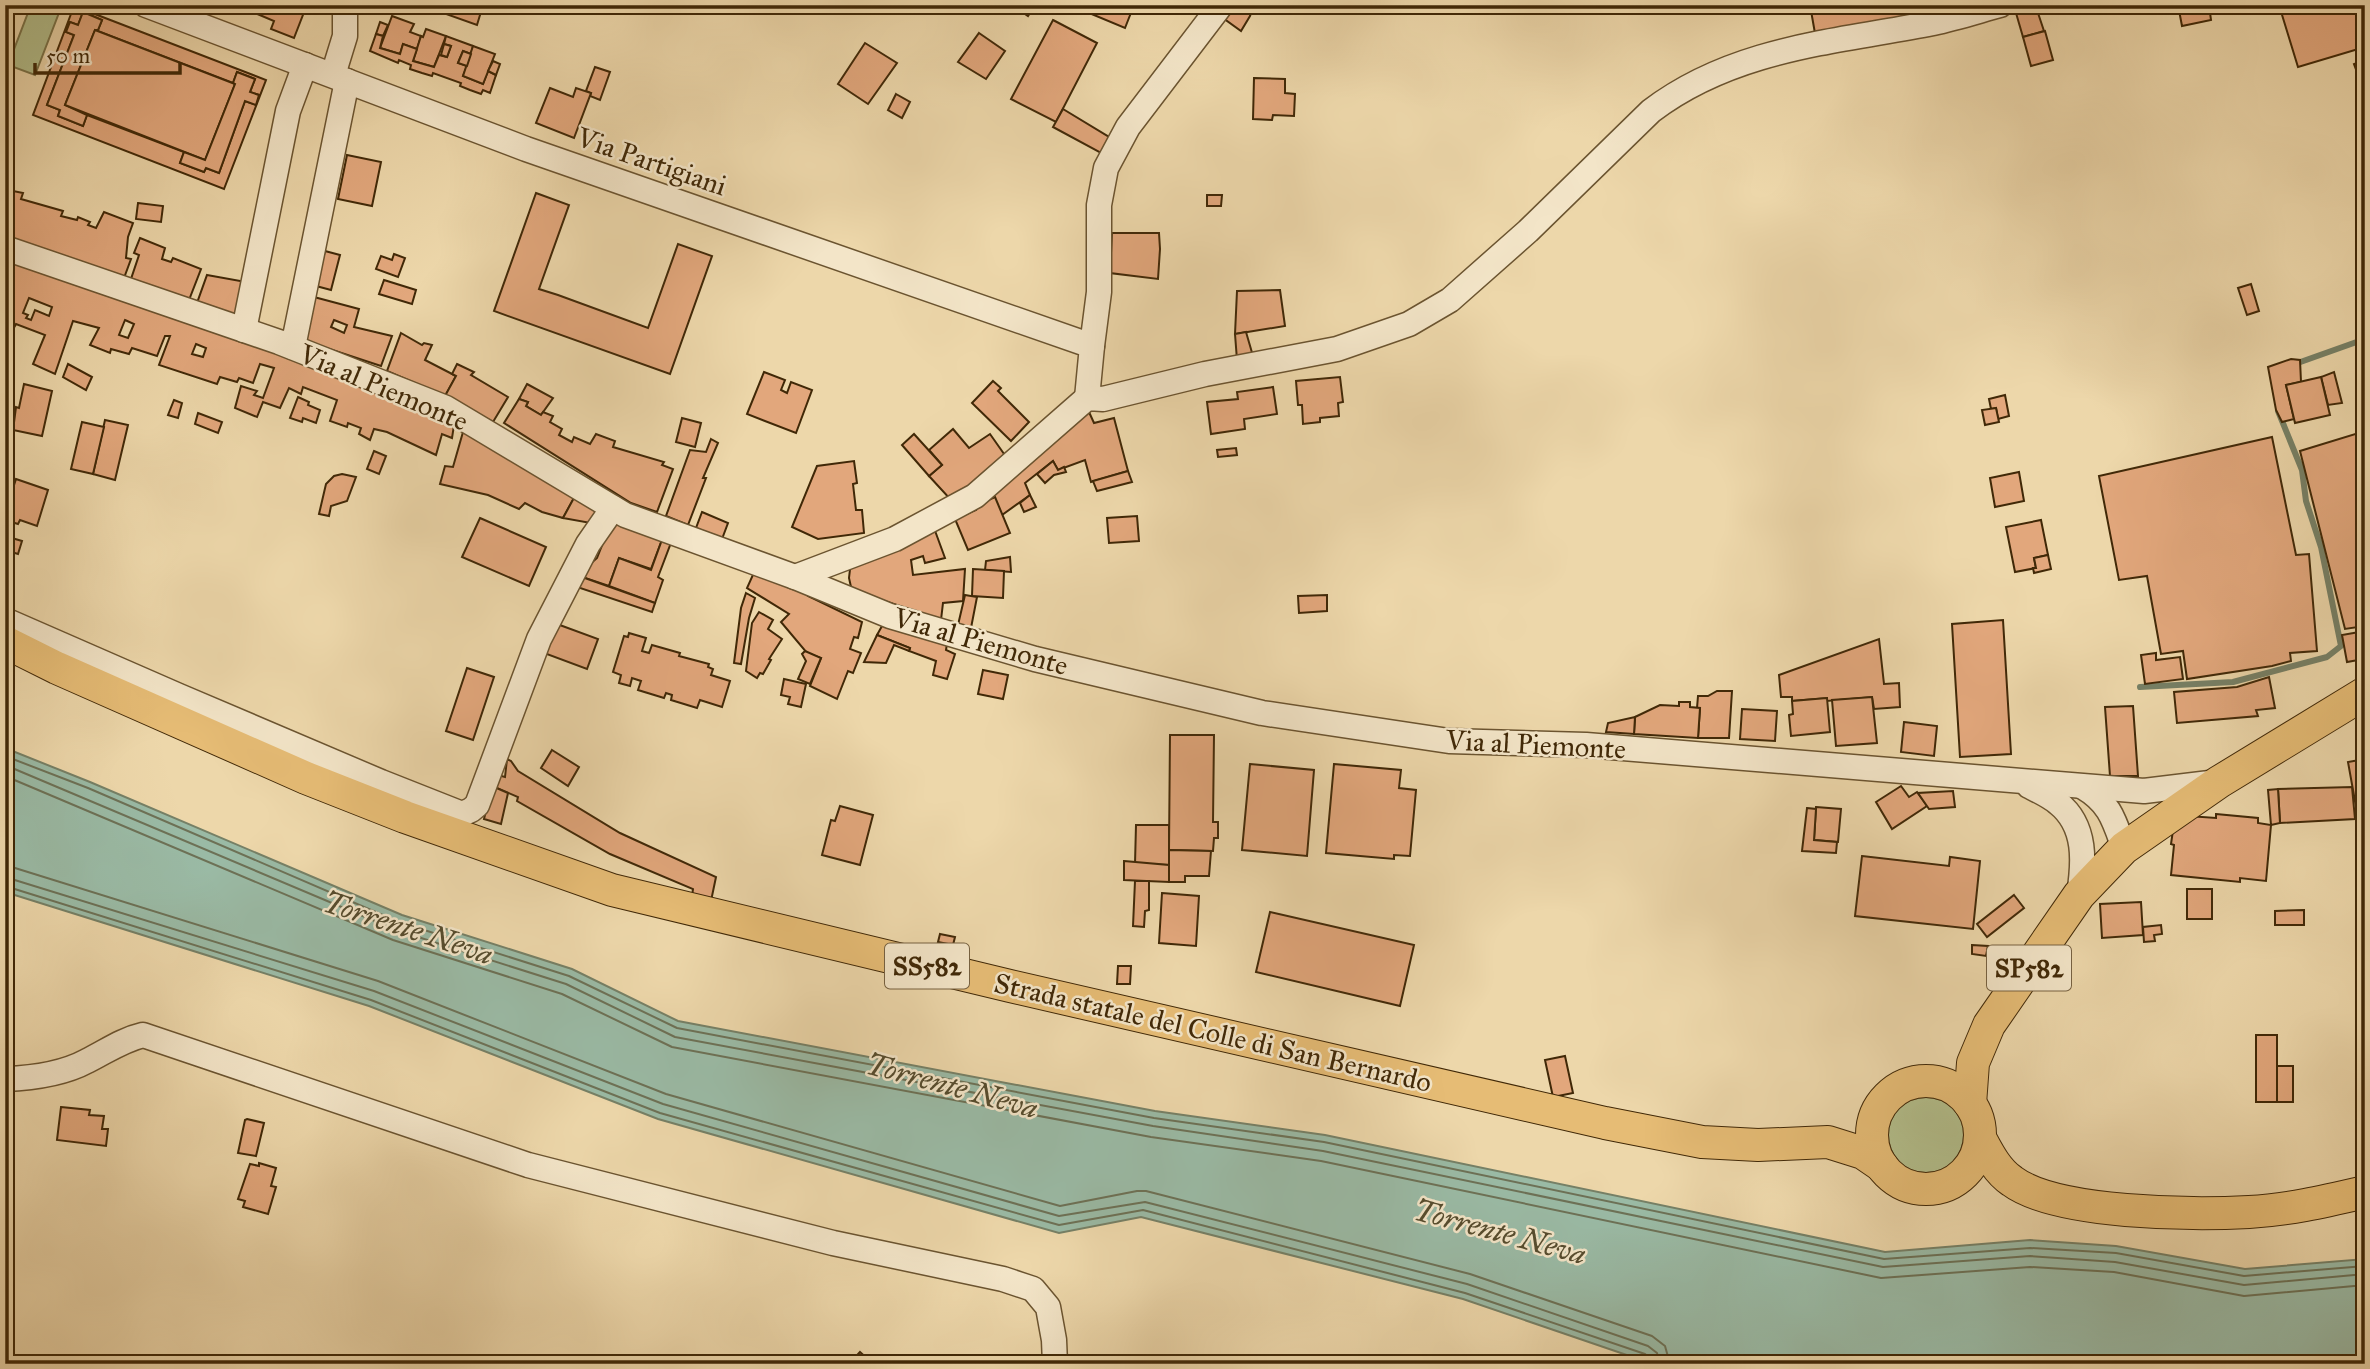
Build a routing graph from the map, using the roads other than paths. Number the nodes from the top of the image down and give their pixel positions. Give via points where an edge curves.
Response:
1 (146, 5) edge
2 (345, 5) edge
3 (1221, 5) edge
4 (2000, 5) edge
5 (305, 65) junction
6 (340, 78) junction
7 (5, 248) edge
8 (244, 330) junction
9 (1092, 346) junction
10 (293, 347) junction
11 (1087, 398) junction
12 (613, 508) junction
13 (794, 577) junction
14 (5, 620) edge
15 (5, 642) edge
16 (5, 655) edge
17 (67, 660) junction
18 (2365, 693) edge
19 (2023, 782) junction
20 (2219, 782) junction
21 (2083, 786) junction
22 (2124, 848) junction
23 (2079, 895) junction
24 (1980, 1042) junction
25 (5, 1079) edge
26 (1928, 1081) junction
27 (1970, 1104) junction
28 (1876, 1114) junction
29 (1980, 1138) junction
30 (1828, 1142) junction
31 (1882, 1166) junction
32 (2011, 1181) junction
33 (1949, 1183) junction
34 (2365, 1192) edge
35 (1055, 1364) edge

1 - 5 street, Via Partigiani
2 - 6 street
3 - 9 street via 1128,127 1106,168 1099,205 1099,292
4 - 11 street via 1753,58 1671,96 1450,300 1409,324 1337,349 1103,399
5 - 6 street, Via Partigiani
5 - 8 street via 288,111
6 - 9 street, Via Partigiani via 526,149
6 - 10 street
7 - 8 street, Via al Piemonte
8 - 10 street, Via al Piemonte
9 - 11 street
10 - 12 street, Via al Piemonte via 446,408
11 - 13 street via 975,496 895,539
12 - 13 street, Via al Piemonte
12 - 17 street via 588,544 539,639 477,805 466,813
13 - 19 street, Via al Piemonte via 890,616 1035,659 1262,713 1449,741 1586,745
14 - 17 street
15 - 17 main road, Strada statale del Colle di San Bernardo / SS582
16 - 17 main road, Strada statale del Colle di San Bernardo / SS582
17 - 30 main road, Strada statale del Colle di San Bernardo / SS582 via 306,778 612,890 1649,1133 1730,1144
18 - 20 main road, Via al Piemonte / SP582
19 - 21 street, Via al Piemonte
19 - 23 street, Via al Piemonte via 2058,803 2078,831 2084,855
20 - 21 street, Via al Piemonte via 2144,791
20 - 22 main road, Via al Piemonte / SP582
21 - 22 street via 2099,796 2112,815
22 - 23 main road, Via al Piemonte / SP582
23 - 24 main road, Via al Piemonte / SP582
24 - 26 main road, Via al Piemonte / SP582 via 1948,1071
24 - 27 main road, Via al Piemonte / SP582 via 1973,1063
25 - 35 street via 58,1072 143,1035 528,1165 1033,1289 1048,1307
26 - 27 main road via 1951,1087
26 - 28 main road via 1899,1088
27 - 29 main road
28 - 30 main road, Strada statale del Colle di San Bernardo / SS582
28 - 31 main road via 1872,1138
29 - 32 main road
29 - 33 main road via 1968,1167
30 - 31 main road, Strada statale del Colle di San Bernardo / SS582 via 1863,1153
31 - 33 main road via 1895,1179 1912,1186 1931,1188
32 - 33 main road
32 - 34 main road via 2030,1191 2108,1209 2195,1213 2301,1206

